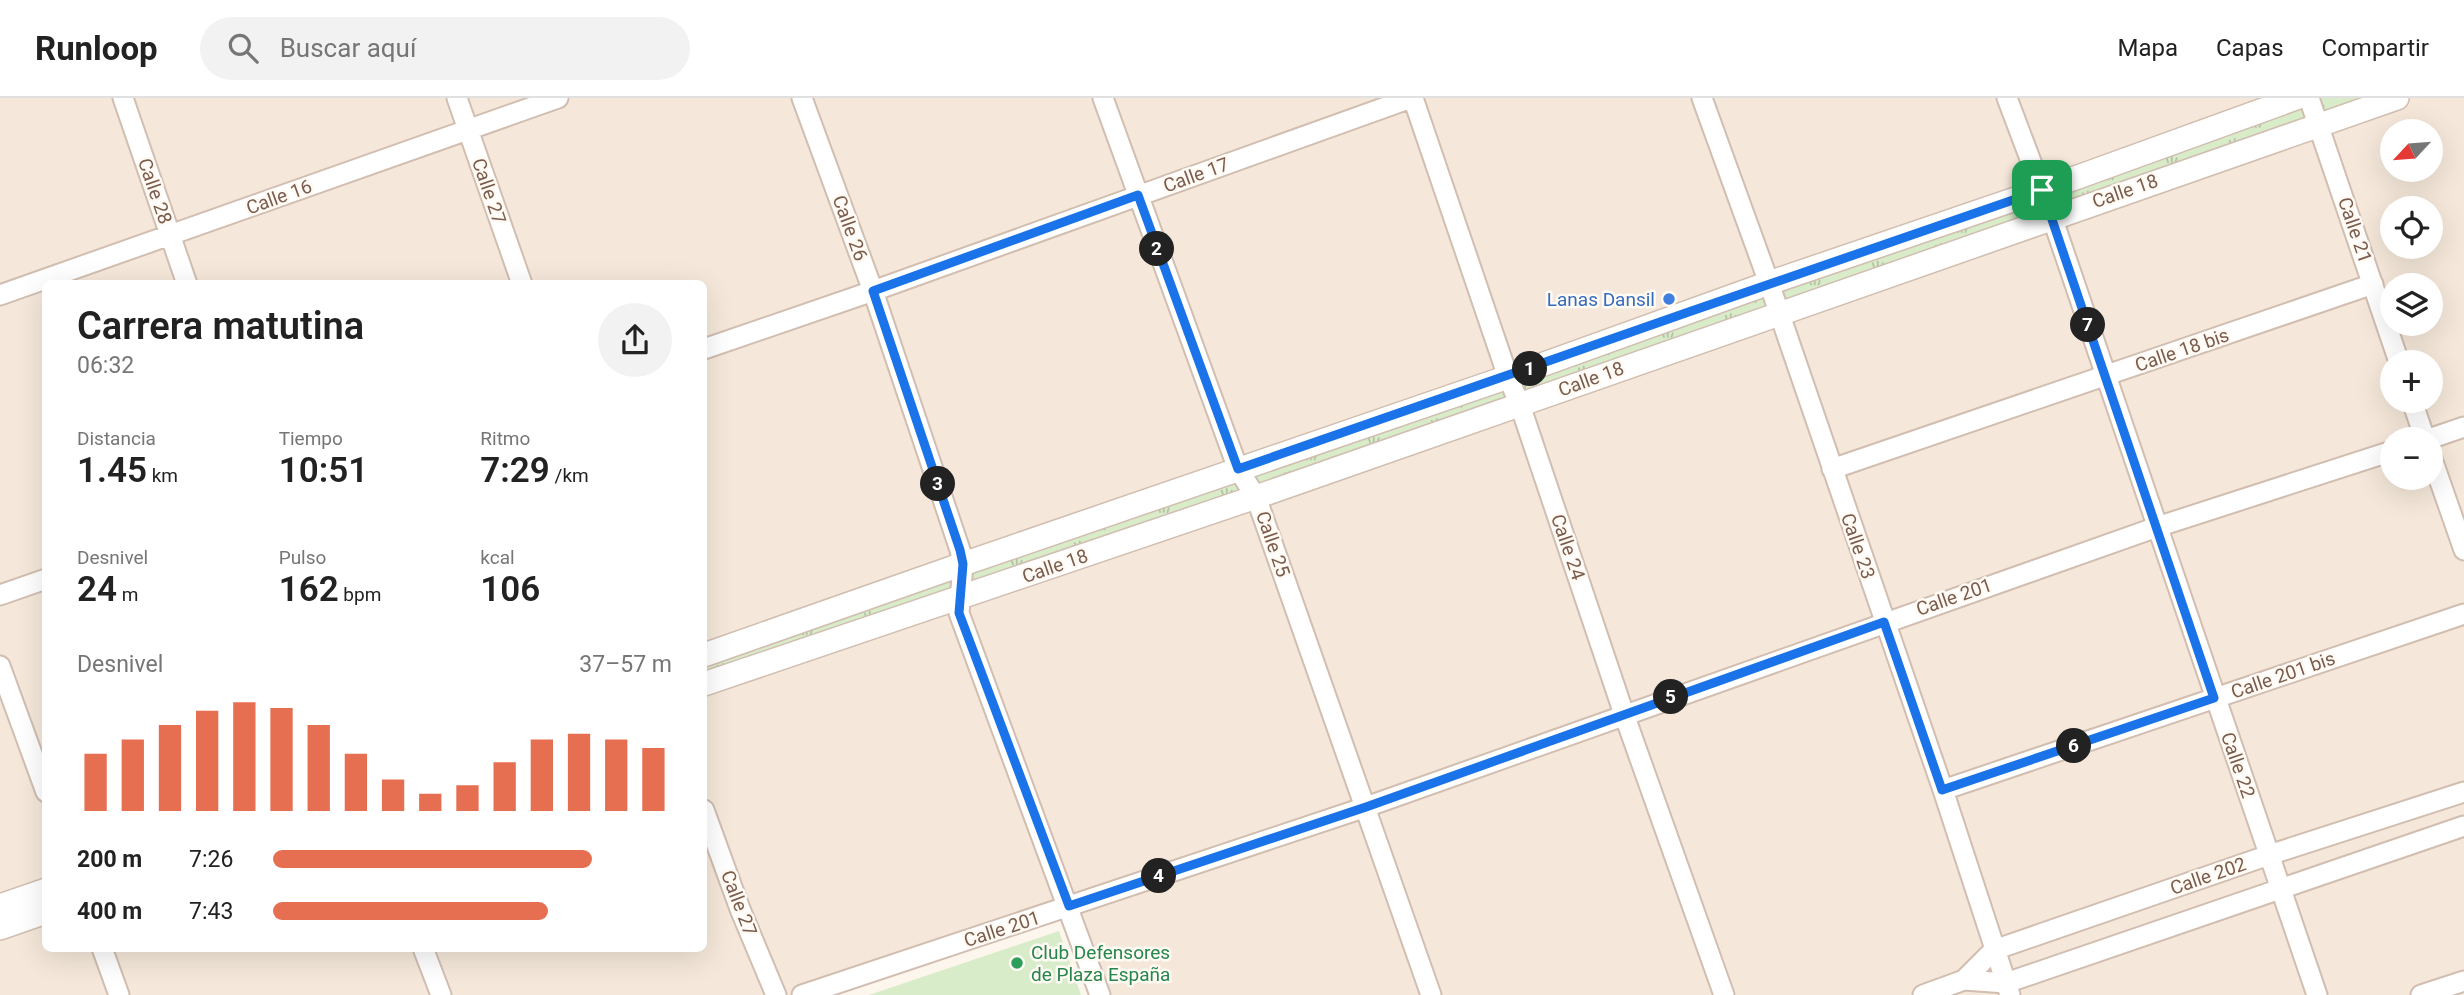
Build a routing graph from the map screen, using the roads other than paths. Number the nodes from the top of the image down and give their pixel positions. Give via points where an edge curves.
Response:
1 (123, 98) edge
2 (457, 98) edge
3 (558, 98) edge
4 (802, 98) edge
5 (1103, 98) edge
6 (1412, 98) edge
7 (1702, 98) edge
8 (2007, 98) edge
9 (2296, 98) edge
10 (2309, 98) edge
11 (2397, 98) edge
12 (2318, 124) junction
13 (468, 130) junction
14 (2042, 190) junction
15 (1138, 195) junction
16 (2052, 217) junction
17 (170, 235) junction
18 (42, 280) edge
19 (42, 280) edge
20 (186, 280) edge
21 (521, 280) edge
22 (1769, 283) junction
23 (2373, 284) junction
24 (873, 291) junction
25 (0, 295) edge
26 (1778, 312) junction
27 (707, 348) edge
28 (2395, 350) edge
29 (2105, 376) junction
30 (1507, 377) junction
31 (1520, 405) junction
32 (2464, 427) edge
33 (2443, 434) edge
34 (2380, 455) edge
35 (1832, 468) junction
36 (1238, 469) junction
37 (2443, 490) edge
38 (1256, 496) junction
39 (2157, 527) junction
40 (2464, 550) edge
41 (963, 564) junction
42 (42, 580) edge
43 (0, 595) edge
44 (959, 599) junction
45 (2464, 614) edge
46 (1884, 622) junction
47 (707, 655) edge
48 (0, 666) edge
49 (707, 683) edge
50 (2214, 698) junction
51 (1624, 714) junction
52 (42, 781) edge
53 (1942, 790) junction
54 (2464, 792) edge
55 (1366, 807) junction
56 (707, 818) edge
57 (2464, 826) edge
58 (2270, 855) junction
59 (2281, 889) junction
60 (42, 891) edge
61 (0, 906) edge
62 (1069, 906) junction
63 (42, 913) edge
64 (0, 928) edge
65 (1994, 950) junction
66 (103, 952) edge
67 (424, 952) edge
68 (1964, 980) junction
69 (2464, 981) edge
70 (2008, 989) edge
71 (119, 995) edge
72 (441, 995) edge
73 (776, 995) edge
74 (802, 995) edge
75 (1100, 995) edge
76 (1431, 995) edge
77 (1724, 995) edge
78 (1923, 995) edge
79 (2317, 995) edge
80 (2421, 995) edge

1 - 17 street, Calle 28
2 - 13 street, Calle 27
3 - 13 street, Calle 16
4 - 24 street, Calle 26
5 - 15 street, Calle 25
6 - 15 street, Calle 17
6 - 30 street, Calle 24
7 - 22 street, Calle 23
8 - 14 street, Calle 22
9 - 14 street, Calle 18
10 - 12 street, Calle 21
11 - 12 street, Calle 18
12 - 16 street, Calle 18
12 - 23 street, Calle 21
13 - 17 street, Calle 16
13 - 21 street, Calle 27
14 - 16 street, Calle 22
14 - 22 street, Calle 18
15 - 24 street, Calle 17
15 - 36 street, Calle 25
16 - 26 street, Calle 18
16 - 29 street, Calle 22
17 - 18 street, Calle 16
17 - 20 street, Calle 28
19 - 25 street, Calle 16
22 - 26 street, Calle 23
22 - 30 street, Calle 18
23 - 28 street, Calle 21
23 - 29 street, Calle 18 bis
24 - 27 street, Calle 17
24 - 41 street, Calle 26
26 - 31 street, Calle 18
26 - 35 street, Calle 23
29 - 35 street, Calle 18 bis
29 - 39 street, Calle 22
30 - 31 street, Calle 24
30 - 36 street, Calle 18
31 - 38 street, Calle 18
31 - 51 street, Calle 24
32 - 33 street
34 - 39 street, Calle 201
35 - 46 street, Calle 23
36 - 38 street, Calle 25
36 - 41 street, Calle 18
37 - 40 street
38 - 44 street, Calle 18
38 - 55 street, Calle 25
39 - 46 street, Calle 201
39 - 50 street, Calle 22
41 - 44 street, Calle 26
41 - 47 street, Calle 18
42 - 43 street
44 - 49 street, Calle 18
44 - 62 street, Calle 26 via 959,613
45 - 50 street, Calle 201 bis
46 - 51 street, Calle 201
46 - 53 street, Calle 23
48 - 52 street
50 - 53 street, Calle 201 bis
50 - 58 street, Calle 22
51 - 55 street, Calle 201
51 - 77 street, Calle 24
53 - 65 street, Calle 23
54 - 58 street, Calle 202
55 - 62 street, Calle 201
55 - 76 street, Calle 25
56 - 73 street, Calle 27
57 - 59 street, Calle 202
58 - 59 street, Calle 22
58 - 65 street, Calle 202
59 - 70 street, Calle 202
59 - 79 street, Calle 22
60 - 61 street
62 - 74 street, Calle 201
62 - 75 street, Calle 26
63 - 64 street
65 - 68 street, Calle 202
65 - 70 street, Calle 23
66 - 71 street
67 - 72 street
68 - 70 street, Calle 202
68 - 78 street, Calle 202
69 - 80 street

